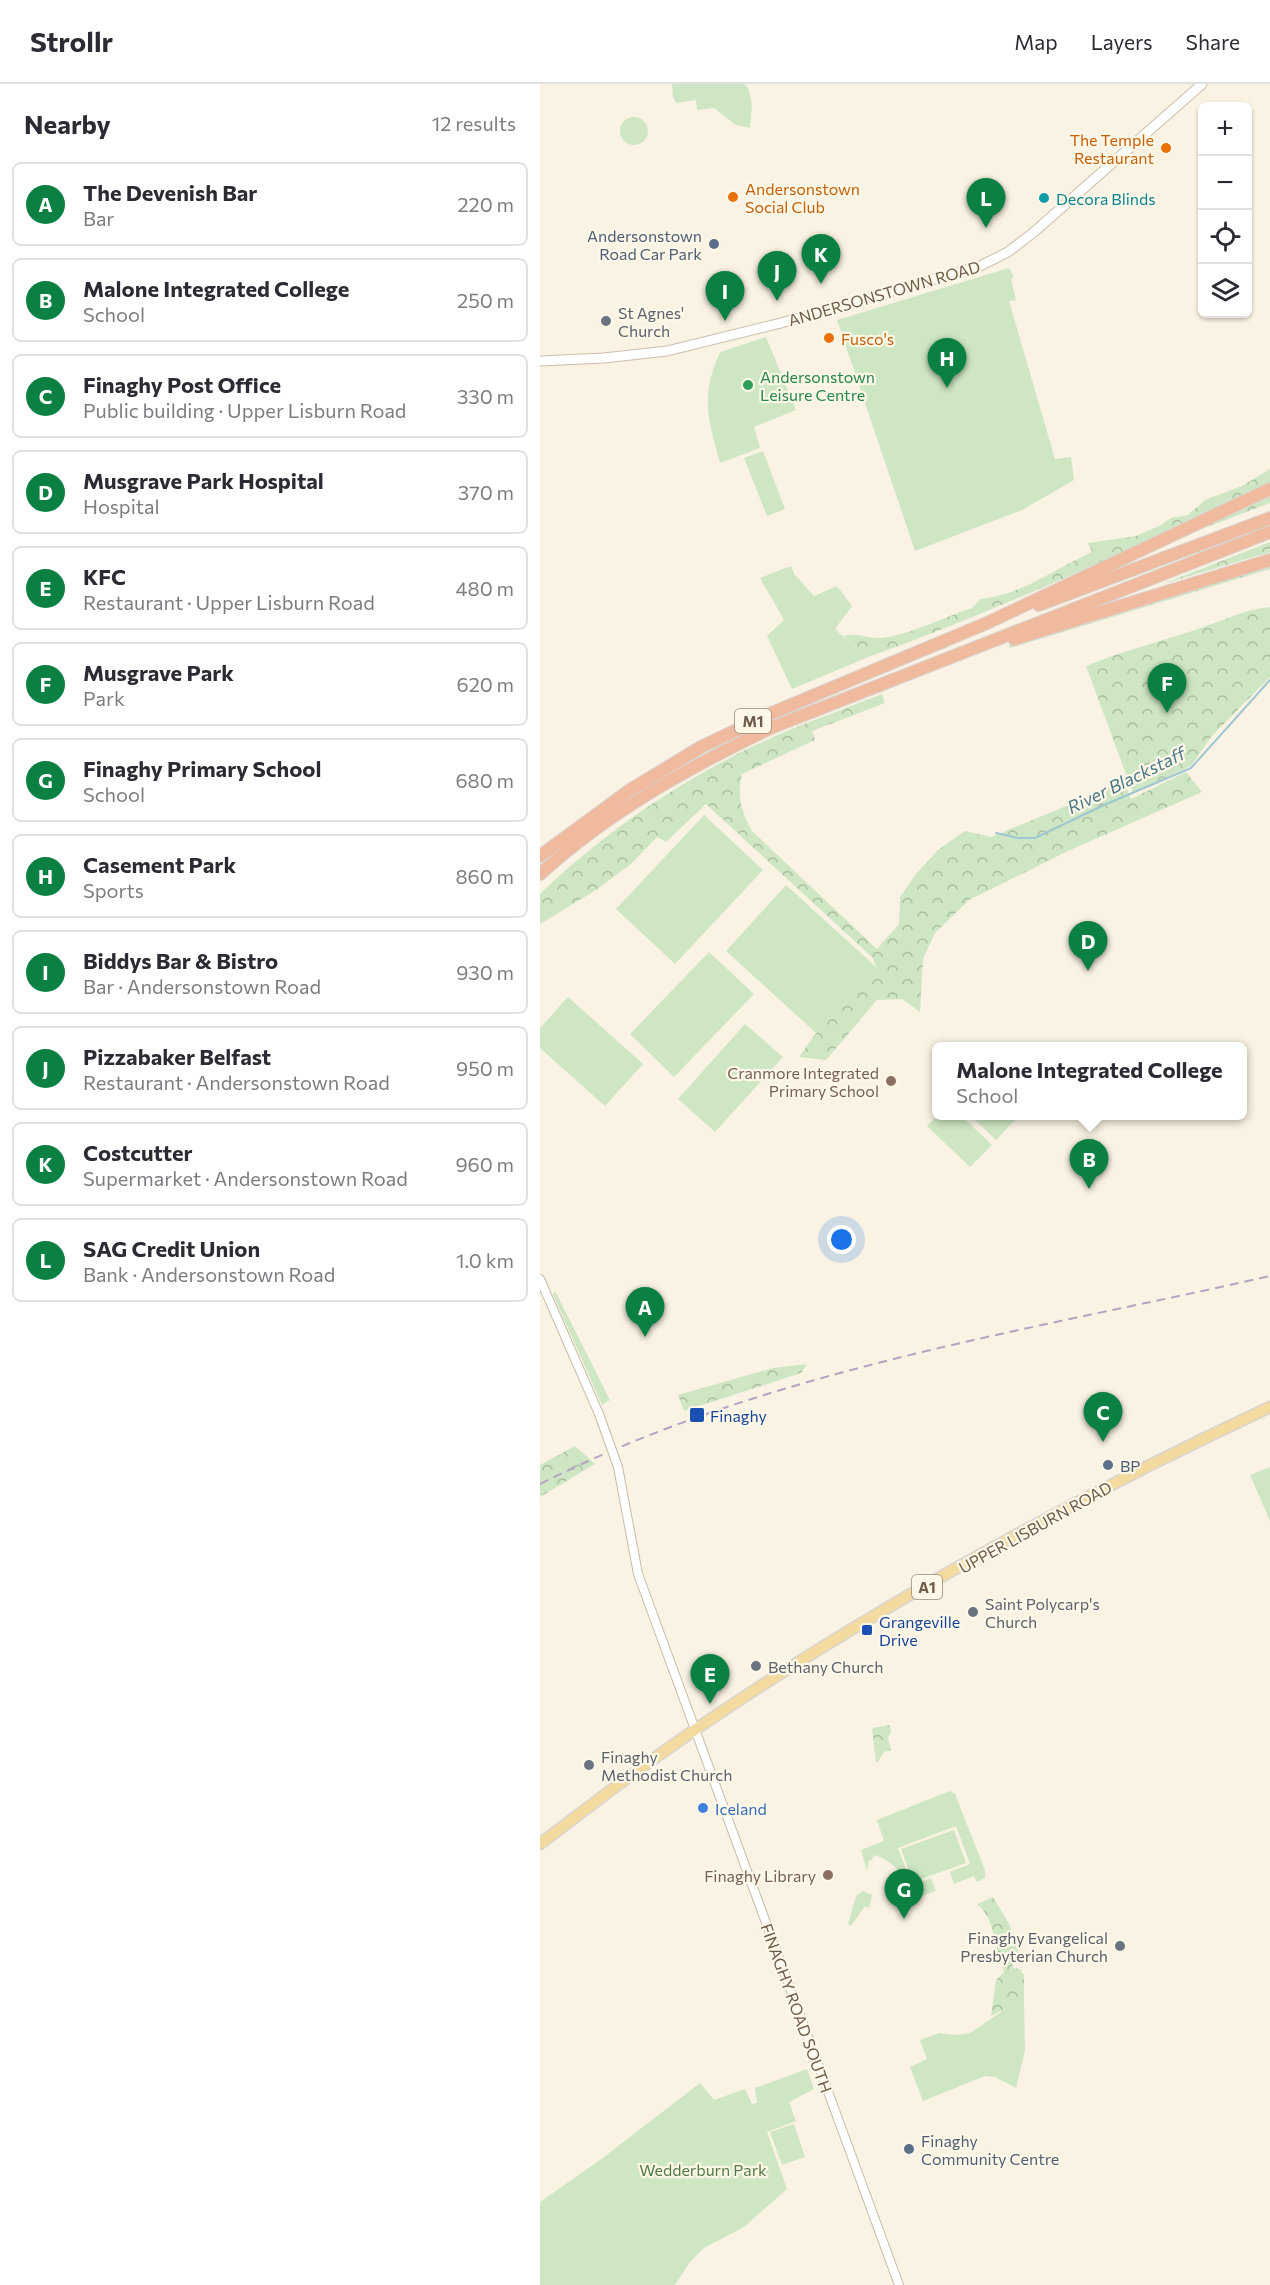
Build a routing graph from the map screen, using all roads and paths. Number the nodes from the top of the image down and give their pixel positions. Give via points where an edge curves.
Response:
1 (1202, 84) edge
2 (540, 361) edge
3 (1270, 489) edge
4 (1270, 518) edge
5 (1270, 532) edge
6 (1270, 561) edge
7 (987, 623) junction
8 (974, 648) junction
9 (540, 856) edge
10 (540, 874) edge
11 (540, 1280) edge
12 (1270, 1407) edge
13 (695, 1730) junction
14 (540, 1844) edge
15 (899, 2285) edge

1 - 2 main road, ANDERSONSTOWN ROAD via 1034,232 1008,252 980,266 767,327 667,351
3 - 7 highway
4 - 7 highway, M1
5 - 8 highway, M1
6 - 8 highway, M1 via 1033,634
7 - 9 highway, M1 via 701,747 630,790
8 - 10 highway, M1 via 838,700 699,762 604,822
11 - 13 street, FINAGHY ROAD SOUTH, bridge via 618,1467 635,1564
12 - 13 main road, UPPER LISBURN ROAD / A1 via 1008,1539 818,1651
13 - 14 main road, UPPER LISBURN ROAD / A1
13 - 15 street, FINAGHY ROAD SOUTH

